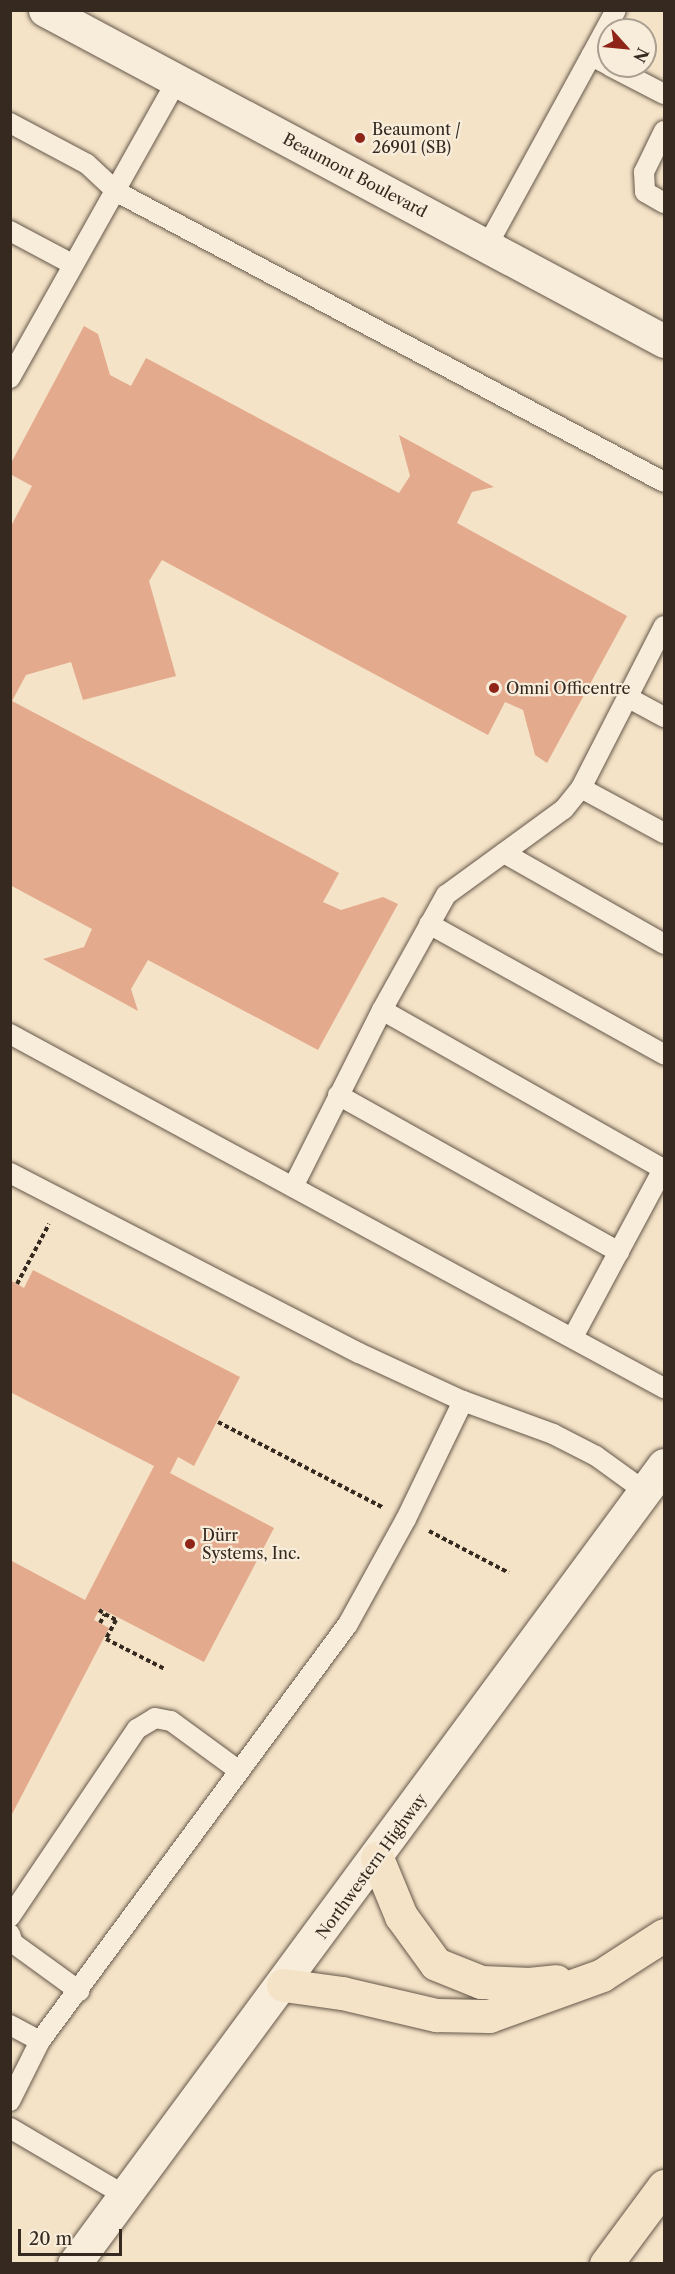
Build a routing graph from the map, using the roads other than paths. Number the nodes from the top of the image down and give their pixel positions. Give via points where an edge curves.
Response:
1 (45, 10) edge
2 (616, 10) edge
3 (591, 56) junction
4 (597, 59) edge
5 (633, 78) edge
6 (177, 80) junction
7 (664, 94) edge
8 (10, 123) edge
9 (664, 131) edge
10 (117, 192) junction
11 (664, 203) edge
12 (10, 231) edge
13 (487, 246) junction
14 (72, 264) junction
15 (664, 341) edge
16 (18, 347) edge
17 (10, 378) edge
18 (664, 482) edge
19 (664, 626) edge
20 (627, 697) junction
21 (664, 717) edge
22 (580, 788) junction
23 (664, 833) edge
24 (504, 853) junction
25 (429, 924) junction
26 (664, 944) edge
27 (382, 1010) junction
28 (10, 1034) edge
29 (664, 1054) edge
30 (338, 1095) junction
31 (664, 1168) edge
32 (10, 1173) edge
33 (293, 1187) junction
34 (619, 1252) junction
35 (573, 1337) junction
36 (664, 1388) edge
37 (463, 1401) junction
38 (664, 1465) edge
39 (646, 1492) junction
40 (238, 1770) junction
41 (377, 1858) junction
42 (10, 1917) edge
43 (10, 1935) edge
44 (664, 1935) edge
45 (602, 1975) junction
46 (283, 1985) junction
47 (78, 1990) junction
48 (10, 2025) edge
49 (40, 2041) junction
50 (10, 2101) edge
51 (10, 2128) edge
52 (664, 2186) edge
53 (124, 2194) junction
54 (74, 2264) edge
55 (606, 2264) edge

1 - 6 street, Beaumont Boulevard
2 - 3 lane
3 - 4 lane
3 - 13 lane
5 - 7 lane
6 - 10 lane
6 - 13 street, Beaumont Boulevard
8 - 10 lane via 87,164
9 - 11 lane via 644,172 645,192
10 - 14 lane
10 - 18 lane
12 - 14 lane
13 - 15 street, Beaumont Boulevard
14 - 16 lane
16 - 17 lane
19 - 20 lane
20 - 21 lane
20 - 22 lane
22 - 23 lane
22 - 24 lane via 564,808
24 - 25 lane via 446,896
24 - 26 lane
25 - 27 lane
25 - 29 lane
27 - 30 lane
27 - 31 lane
28 - 33 lane
30 - 33 lane
30 - 34 lane
31 - 34 lane
32 - 37 lane via 359,1353
33 - 35 lane
34 - 35 lane
35 - 36 lane
37 - 39 lane via 553,1434 596,1456
37 - 40 lane via 406,1519 348,1624
38 - 39 street, Northwestern Highway
39 - 41 street, Northwestern Highway
40 - 42 lane via 171,1721 155,1718 137,1729
40 - 47 lane
41 - 45 highway via 401,1916 436,1964 481,1982 529,1984
41 - 46 street, Northwestern Highway
43 - 47 lane via 13,1943
44 - 45 highway
45 - 46 highway via 489,2016 436,2015 342,1993
46 - 53 street, Northwestern Highway
47 - 49 lane
48 - 49 lane
49 - 50 lane
51 - 53 lane
52 - 55 highway
53 - 54 street, Northwestern Highway

